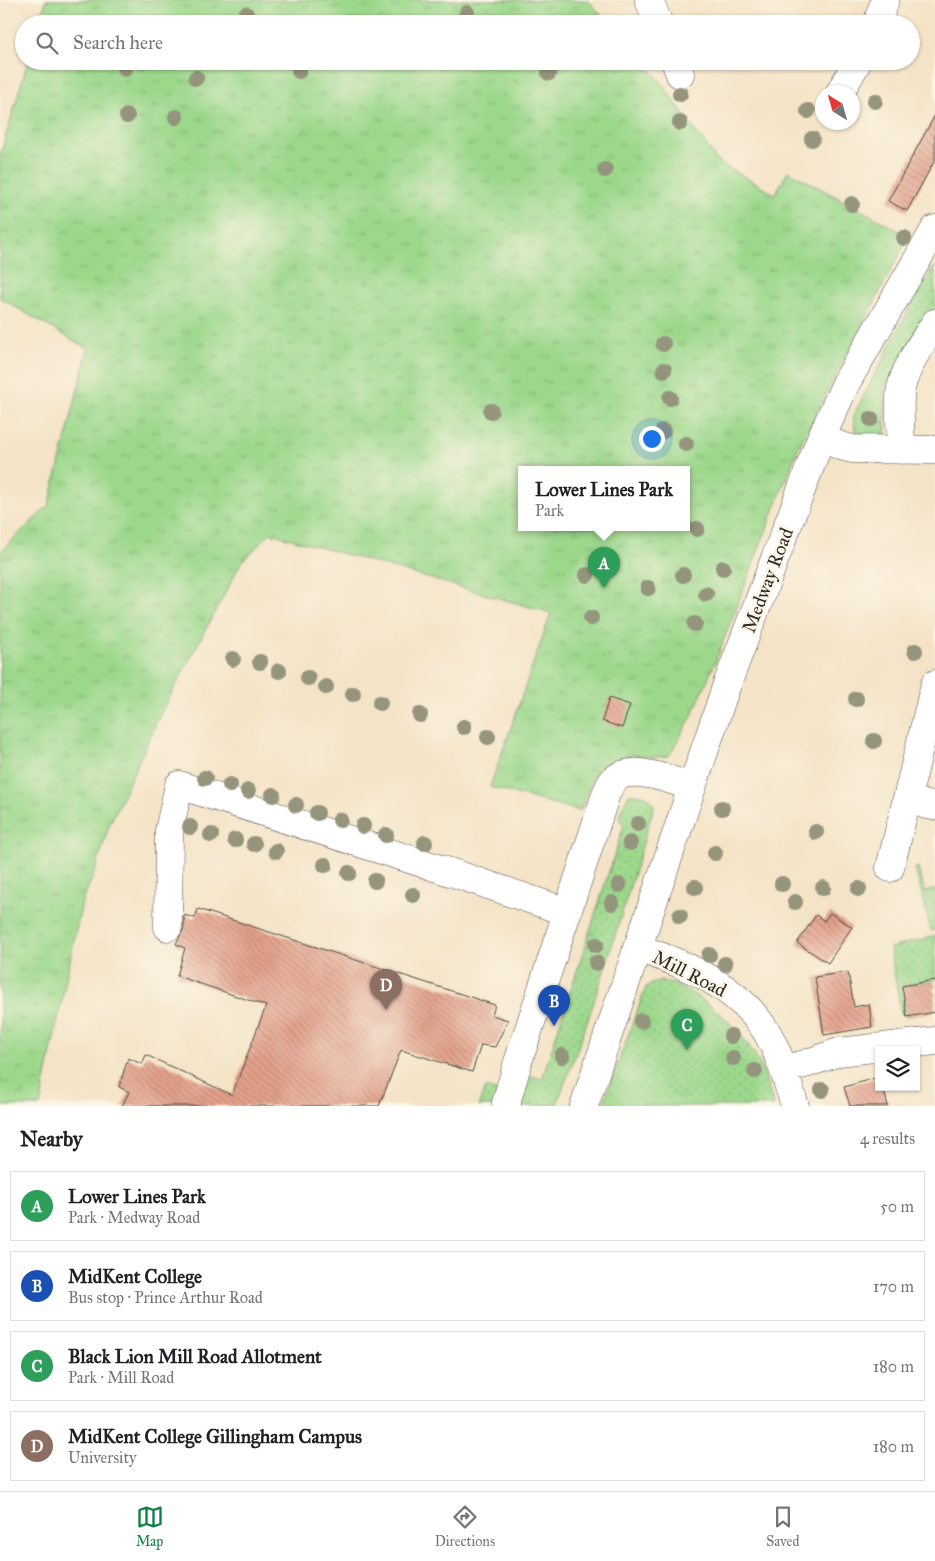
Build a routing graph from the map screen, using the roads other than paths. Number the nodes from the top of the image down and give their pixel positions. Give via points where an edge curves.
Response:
1 (649, 0) edge
2 (885, 0) edge
3 (655, 15) edge
4 (879, 15) edge
5 (853, 70) edge
6 (844, 85) edge
7 (935, 228) edge
8 (935, 323) edge
9 (821, 438) junction
10 (901, 450) junction
11 (935, 450) edge
12 (935, 684) edge
13 (692, 788) junction
14 (908, 798) junction
15 (935, 806) edge
16 (890, 868) dead end
17 (568, 912) junction
18 (168, 927) dead end
19 (637, 948) junction
20 (935, 1041) edge
21 (784, 1069) junction
22 (507, 1106) edge
23 (584, 1106) edge
24 (795, 1106) edge

1 - 3 main road
2 - 4 main road
5 - 6 main road
7 - 9 main road, Medway Road via 849,377
8 - 10 main road via 912,360 902,386
9 - 10 main road via 852,449
9 - 13 main road, Medway Road via 726,687
10 - 11 main road
12 - 14 main road
13 - 17 main road via 656,775 639,773 613,780
13 - 19 main road, Medway Road
14 - 15 main road
14 - 16 main road
17 - 18 main road via 178,786 169,831
17 - 22 main road via 518,1062
19 - 21 main road, Mill Road via 674,960 730,992 766,1032
19 - 23 main road, Medway Road
20 - 21 main road via 839,1052
21 - 24 main road, Mill Road

